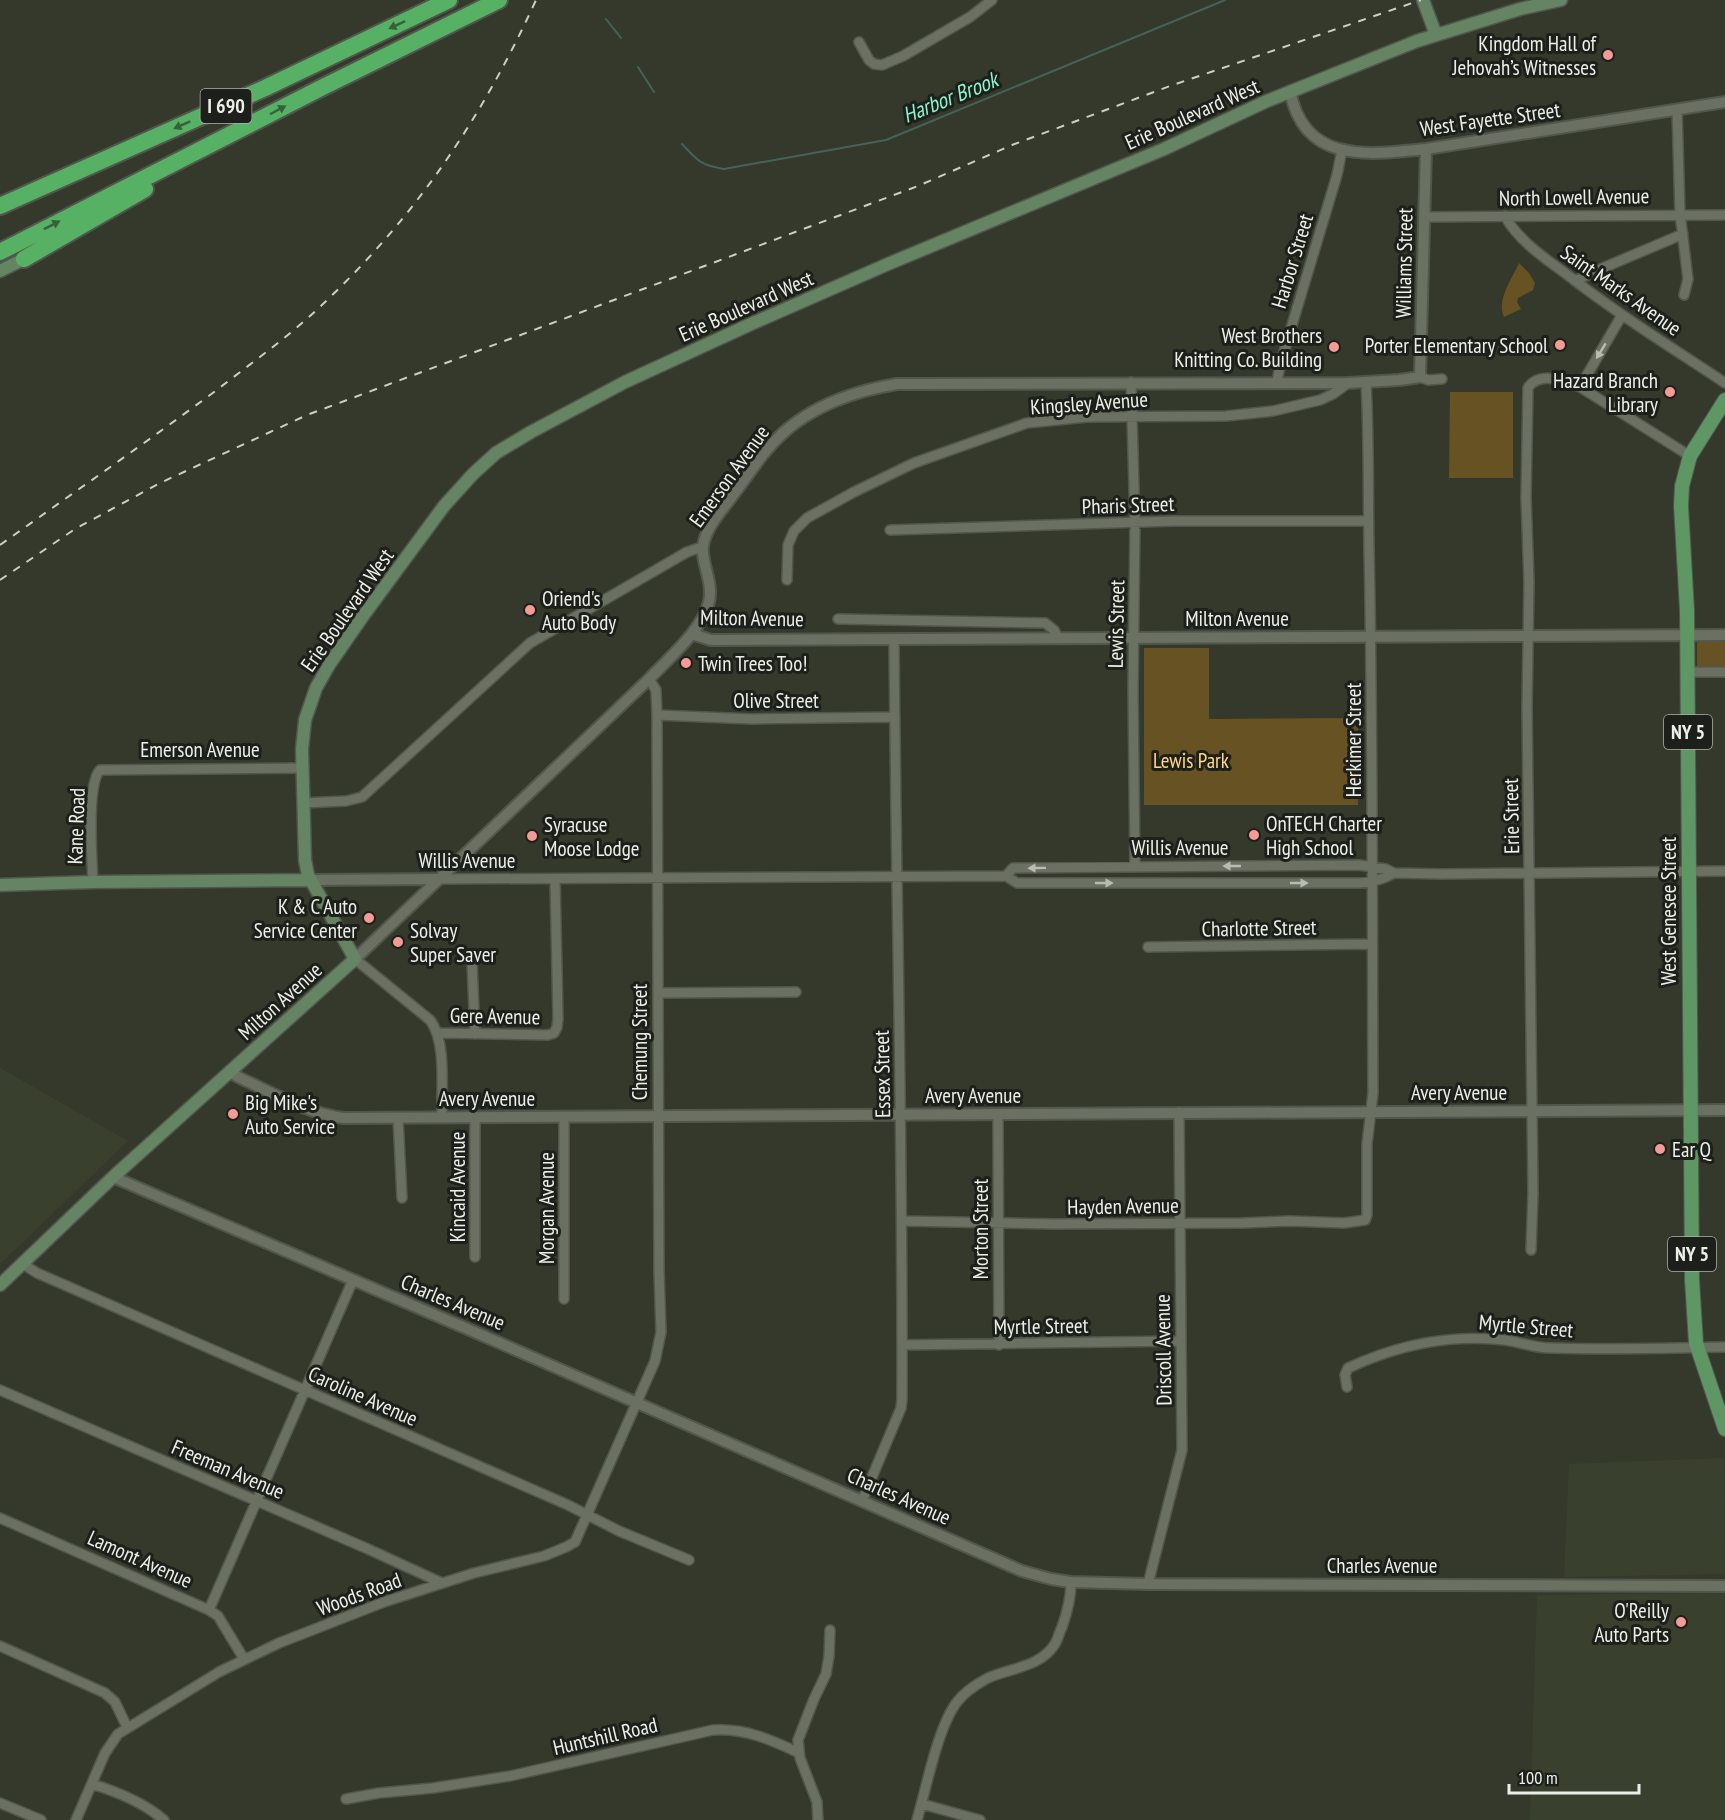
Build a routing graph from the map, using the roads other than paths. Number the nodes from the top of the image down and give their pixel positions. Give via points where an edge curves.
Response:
1 (449, 0) edge
2 (499, 0) edge
3 (992, 0) edge
4 (1423, 0) edge
5 (1562, 0) edge
6 (1436, 35) junction
7 (859, 42) dead end
8 (1290, 92) junction
9 (1725, 102) edge
10 (1677, 109) junction
11 (208, 147) junction
12 (1426, 149) junction
13 (1342, 150) junction
14 (0, 206) edge
15 (1680, 214) junction
16 (1725, 215) edge
17 (1505, 216) junction
18 (1424, 217) junction
19 (1683, 234) junction
20 (0, 252) edge
21 (24, 259) joint
22 (0, 271) edge
23 (1575, 281) junction
24 (1684, 295) dead end
25 (1622, 315) junction
26 (1420, 377) junction
27 (1442, 379) dead end
28 (1131, 382) junction
29 (1277, 382) junction
30 (1348, 382) junction
31 (1366, 382) junction
32 (1725, 383) edge
33 (1580, 387) junction
34 (1725, 400) edge
35 (1133, 417) junction
36 (1690, 456) junction
37 (1368, 521) junction
38 (1135, 523) junction
39 (890, 530) dead end
40 (702, 547) junction
41 (788, 580) dead end
42 (838, 619) dead end
43 (692, 634) junction
44 (1528, 635) junction
45 (1688, 635) junction
46 (1725, 635) edge
47 (1371, 636) junction
48 (1058, 638) junction
49 (1134, 638) junction
50 (894, 639) junction
51 (1688, 672) junction
52 (1725, 672) edge
53 (649, 679) junction
54 (657, 715) junction
55 (895, 717) junction
56 (303, 768) junction
57 (98, 772) joint
58 (303, 803) junction
59 (1135, 867) junction
60 (1372, 867) junction
61 (1689, 871) junction
62 (1725, 871) edge
63 (1394, 873) junction
64 (1530, 873) junction
65 (1005, 876) junction
66 (896, 877) junction
67 (658, 878) junction
68 (437, 879) junction
69 (555, 879) junction
70 (310, 880) junction
71 (93, 882) junction
72 (1372, 882) junction
73 (0, 885) edge
74 (1372, 945) junction
75 (1148, 947) dead end
76 (356, 959) junction
77 (472, 962) dead end
78 (659, 993) junction
79 (796, 993) dead end
80 (437, 1033) junction
81 (475, 1034) junction
82 (230, 1072) junction
83 (1691, 1110) junction
84 (1725, 1110) edge
85 (1532, 1111) junction
86 (1179, 1112) junction
87 (1370, 1112) junction
88 (998, 1114) junction
89 (901, 1115) junction
90 (659, 1116) junction
91 (475, 1117) junction
92 (564, 1117) junction
93 (398, 1118) junction
94 (442, 1118) junction
95 (113, 1177) junction
96 (402, 1198) dead end
97 (902, 1221) junction
98 (997, 1223) junction
99 (1179, 1223) junction
100 (1344, 1223) joint
101 (1531, 1250) dead end
102 (475, 1257) dead end
103 (23, 1264) junction
104 (352, 1280) junction
105 (0, 1285) edge
106 (564, 1299) dead end
107 (1180, 1341) junction
108 (902, 1345) junction
109 (999, 1345) junction
110 (1725, 1347) edge
111 (1697, 1348) junction
112 (1347, 1387) dead end
113 (0, 1389) edge
114 (304, 1390) junction
115 (636, 1403) junction
116 (1725, 1429) edge
117 (256, 1501) junction
118 (862, 1501) junction
119 (588, 1516) junction
120 (0, 1518) edge
121 (689, 1560) dead end
122 (1071, 1582) junction
123 (442, 1583) junction
124 (1148, 1584) junction
125 (1725, 1586) edge
126 (209, 1610) junction
127 (830, 1630) dead end
128 (0, 1646) edge
129 (244, 1659) junction
130 (127, 1727) junction
131 (799, 1753) junction
132 (92, 1784) junction
133 (346, 1800) dead end
134 (0, 1803) edge
135 (922, 1804) junction
136 (41, 1820) edge
137 (76, 1820) edge
138 (164, 1820) edge
139 (818, 1820) edge
140 (917, 1820) edge
141 (980, 1820) edge

1 -> 14 highway, I 690 via 265,88
11 -> 2 highway, I 690
3 - 7 street via 970,17 882,65 869,60
4 - 6 main road
5 - 6 main road, Erie Boulevard West
6 - 8 main road, Erie Boulevard West
8 - 13 street, West Fayette Street via 1309,134
8 - 56 main road, Erie Boulevard West via 751,324 625,382 496,453 444,506 329,665 305,720
9 - 10 street, West Fayette Street
10 - 12 street, West Fayette Street
10 - 15 street
20 -> 11 highway, I 690
11 - 21 highway via 134,197
12 - 13 street, West Fayette Street
12 - 18 street, Williams Street
13 - 29 street, Harbor Street
15 - 16 street, North Lowell Avenue
15 - 17 street, North Lowell Avenue
15 - 19 street
17 - 18 street, North Lowell Avenue
17 - 23 street, Saint Marks Avenue via 1528,244
18 - 26 street, Williams Street
19 - 23 street
19 - 24 street via 1688,279
21 - 22 main road
23 - 25 street, Saint Marks Avenue
25 - 32 street, Saint Marks Avenue
25 -> 33 street
26 - 27 street, Emerson Avenue
26 - 31 street, Emerson Avenue
28 - 29 street, Emerson Avenue
28 - 35 street, Lewis Street
28 - 40 street, Emerson Avenue via 897,384 841,398 800,419 767,450 709,529
29 - 30 street, Emerson Avenue
30 - 31 street, Emerson Avenue
30 - 35 street, Kingsley Avenue via 1320,400 1273,411
31 - 37 street, Herkimer Street
33 - 36 street
33 - 44 street, Erie Street via 1565,380 1544,379 1531,382 1527,394
34 - 36 main road, West Genesee Street / NY 5
35 - 38 street, Lewis Street
35 - 41 street, Kingsley Avenue via 1027,423 889,474 802,522 788,545
36 - 45 main road, West Genesee Street / NY 5 via 1681,506
37 - 38 street, Pharis Street
37 - 47 street, Herkimer Street
38 - 39 street, Pharis Street
38 - 49 street, Lewis Street
40 - 43 street via 710,596
40 - 58 street, Emerson Avenue via 530,643 362,797
42 - 48 street via 1045,623
43 - 50 street, Milton Avenue via 711,640
43 - 53 street, Milton Avenue
44 - 45 street, Milton Avenue
44 - 47 street, Milton Avenue
44 - 64 street, Erie Street
45 - 46 street, Milton Avenue
45 - 51 main road, West Genesee Street / NY 5
47 - 49 street, Milton Avenue
47 - 60 street, Herkimer Street
48 - 49 street, Milton Avenue
48 - 50 street, Milton Avenue
49 - 59 street, Lewis Street
50 - 55 street, Essex Street
51 - 52 street
51 - 61 main road, West Genesee Street / NY 5
53 - 54 street, Chemung Street via 656,690
53 - 68 street, Milton Avenue
54 - 55 street, Olive Street via 752,719
54 - 67 street, Chemung Street
55 - 66 street, Essex Street
56 - 57 street, Emerson Avenue
56 - 58 main road, Erie Boulevard West
57 - 71 street, Kane Road via 92,818
58 - 70 main road, Erie Boulevard West via 305,860
60 -> 59 street, Willis Avenue
59 -> 65 street, Willis Avenue via 1013,868
60 - 63 street, Willis Avenue
60 - 72 street, Herkimer Street
61 - 62 street, Willis Avenue
61 - 64 street, Willis Avenue
61 - 83 main road, West Genesee Street / NY 5
63 - 64 street, Willis Avenue
63 - 72 street, Willis Avenue
64 - 85 street, Erie Street
65 - 66 street, Willis Avenue
65 -> 72 street, Willis Avenue via 1017,883
66 - 67 street, Willis Avenue
66 - 89 street, Essex Street
67 - 69 street, Willis Avenue
67 - 78 street, Chemung Street
68 - 69 street, Willis Avenue
68 - 70 street, Willis Avenue
68 - 76 street, Milton Avenue
69 - 81 street, Gere Avenue via 554,1033
70 - 71 main road, Willis Avenue
70 - 76 main road, Erie Boulevard West
71 - 73 main road, Willis Avenue
72 - 74 street, Herkimer Street
74 - 75 street, Charlotte Street
74 - 87 street, Herkimer Street
76 - 80 street via 429,1020
76 - 82 main road, Milton Avenue
77 - 81 street
78 - 79 street
78 - 90 street, Chemung Street
80 - 81 street, Gere Avenue
80 - 94 street, Gere Avenue
82 - 93 street, Avery Avenue via 333,1117
82 - 95 main road, Milton Avenue
83 - 84 street, Avery Avenue
83 - 85 street, Avery Avenue
83 - 111 main road, West Genesee Street / NY 5 via 1692,1280
85 - 87 street, Avery Avenue
85 - 101 street, Erie Street
86 - 87 street, Avery Avenue
86 - 88 street, Avery Avenue
86 - 99 street, Driscoll Avenue
87 - 100 street, Herkimer Street via 1367,1215 1363,1221
88 - 89 street, Avery Avenue
88 - 98 street, Morton Street
89 - 90 street, Avery Avenue
89 - 97 street, Essex Street
90 - 92 street, Avery Avenue
90 - 115 street, Chemung Street via 661,1332 657,1356
91 - 92 street, Avery Avenue
91 - 94 street, Avery Avenue
91 - 102 street, Kincaid Avenue
92 - 106 street, Morgan Avenue
93 - 94 street, Avery Avenue
93 - 96 street
95 - 103 main road, Milton Avenue
95 - 104 street, Charles Avenue
97 - 98 street, Hayden Avenue
97 - 108 street, Essex Street
98 - 99 street, Hayden Avenue
98 - 109 street, Morton Street
99 - 100 street, Hayden Avenue
99 - 107 street, Driscoll Avenue
103 - 105 main road, Milton Avenue
103 - 114 street, Caroline Avenue
104 - 114 street
104 - 115 street, Charles Avenue
107 - 109 street, Myrtle Street
107 - 124 street, Driscoll Avenue via 1182,1450
108 - 109 street, Myrtle Street
108 - 118 street, Essex Street via 901,1408
110 - 111 street, Myrtle Street
111 - 112 street, Myrtle Street via 1541,1348 1480,1339 1419,1342 1348,1368
111 - 116 main road, West Genesee Street / NY 5
113 - 117 street, Freeman Avenue
114 - 117 street
114 - 119 street, Caroline Avenue
115 - 118 street, Charles Avenue
115 - 119 street, Woods Road
117 - 123 street, Freeman Avenue
117 - 126 street
118 - 122 street, Charles Avenue via 1022,1571
119 - 121 street, Caroline Avenue
119 - 123 street, Woods Road via 575,1542 566,1547
120 - 126 street, Lamont Avenue
122 - 124 street, Charles Avenue
122 - 135 street via 1066,1617 1054,1645 1044,1656 986,1679 956,1703 948,1716
123 - 129 street, Woods Road via 363,1610
124 - 125 street, Charles Avenue
126 - 129 street, Lamont Avenue via 218,1616
127 - 131 street via 826,1674 798,1740
128 - 130 street via 105,1693 115,1702
129 - 130 street, Woods Road
130 - 132 street, Woods Road via 105,1753
131 - 133 street, Huntshill Road via 744,1731 713,1730 510,1776
131 - 139 street via 817,1802
132 - 137 street, Woods Road
132 - 138 street via 139,1802
134 - 136 street
135 - 140 street
135 - 141 street

